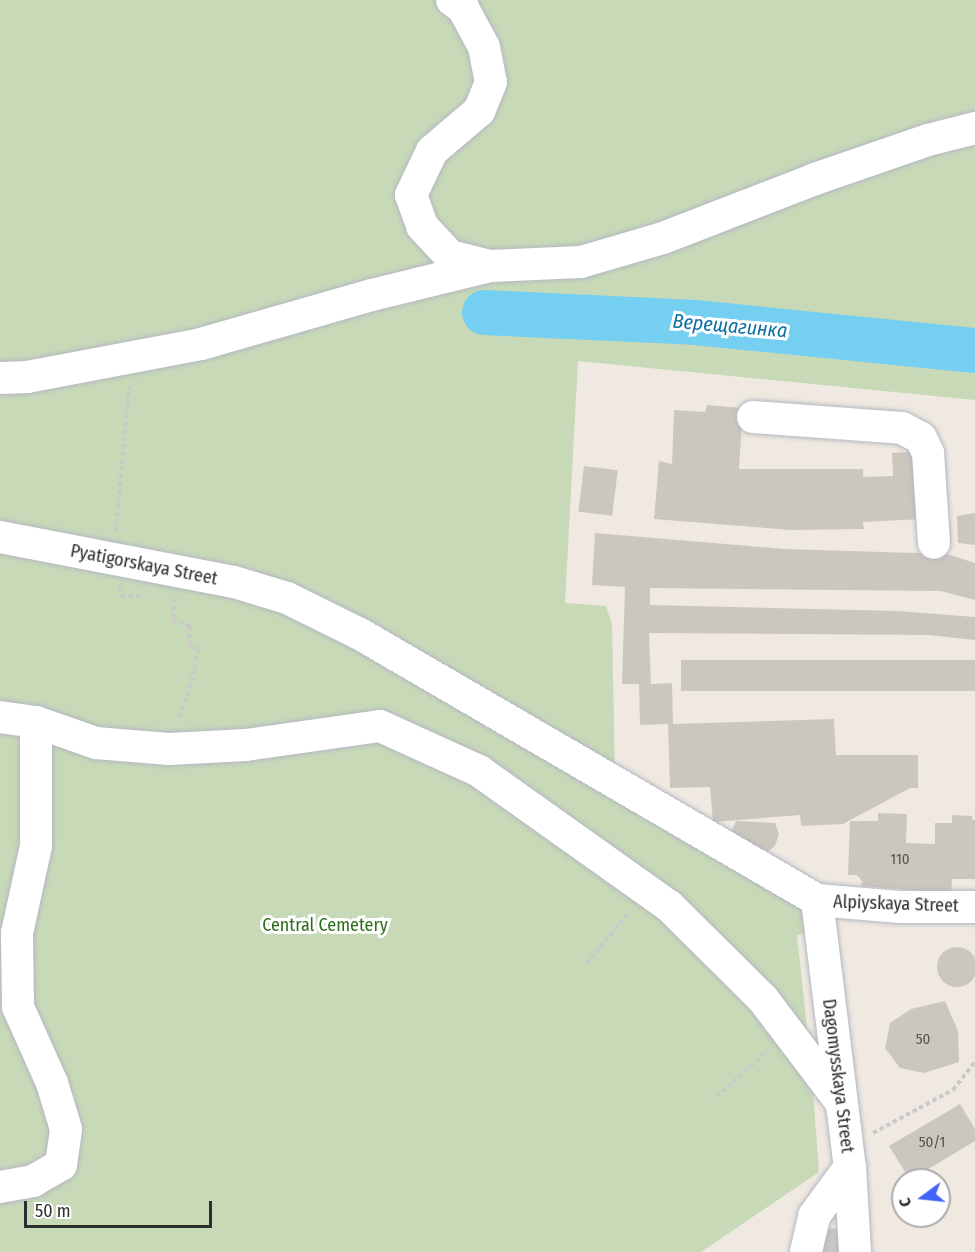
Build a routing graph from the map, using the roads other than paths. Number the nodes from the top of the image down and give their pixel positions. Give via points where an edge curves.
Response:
1 (452, 0) edge
2 (975, 128) edge
3 (490, 266) junction
4 (0, 378) edge
5 (753, 417) dead end
6 (0, 537) edge
7 (934, 543) dead end
8 (0, 717) edge
9 (36, 722) junction
10 (817, 900) junction
11 (975, 907) edge
12 (841, 1102) junction
13 (848, 1154) junction
14 (0, 1187) edge
15 (806, 1252) edge
16 (855, 1252) edge

1 - 3 street via 463,8 484,47 491,82 479,111 432,151 411,195 422,226 450,256
2 - 3 street via 928,140 663,238 581,262
3 - 4 street via 201,344 27,377
5 - 7 street via 902,428 921,438 928,453
6 - 10 street, Pyatigorskaya Street via 234,582 287,598 360,634
8 - 9 street
9 - 12 street via 96,743 169,749 246,745 380,726 479,771 669,906 764,999
9 - 14 street via 36,846 17,933 18,1007 52,1083 66,1129 60,1165 33,1181
10 - 11 street, Alpiyskaya Street via 900,907
10 - 12 street, Dagomysskaya Street
12 - 13 street, Dagomysskaya Street
13 - 15 street via 814,1216
13 - 16 street, Dagomysskaya Street

